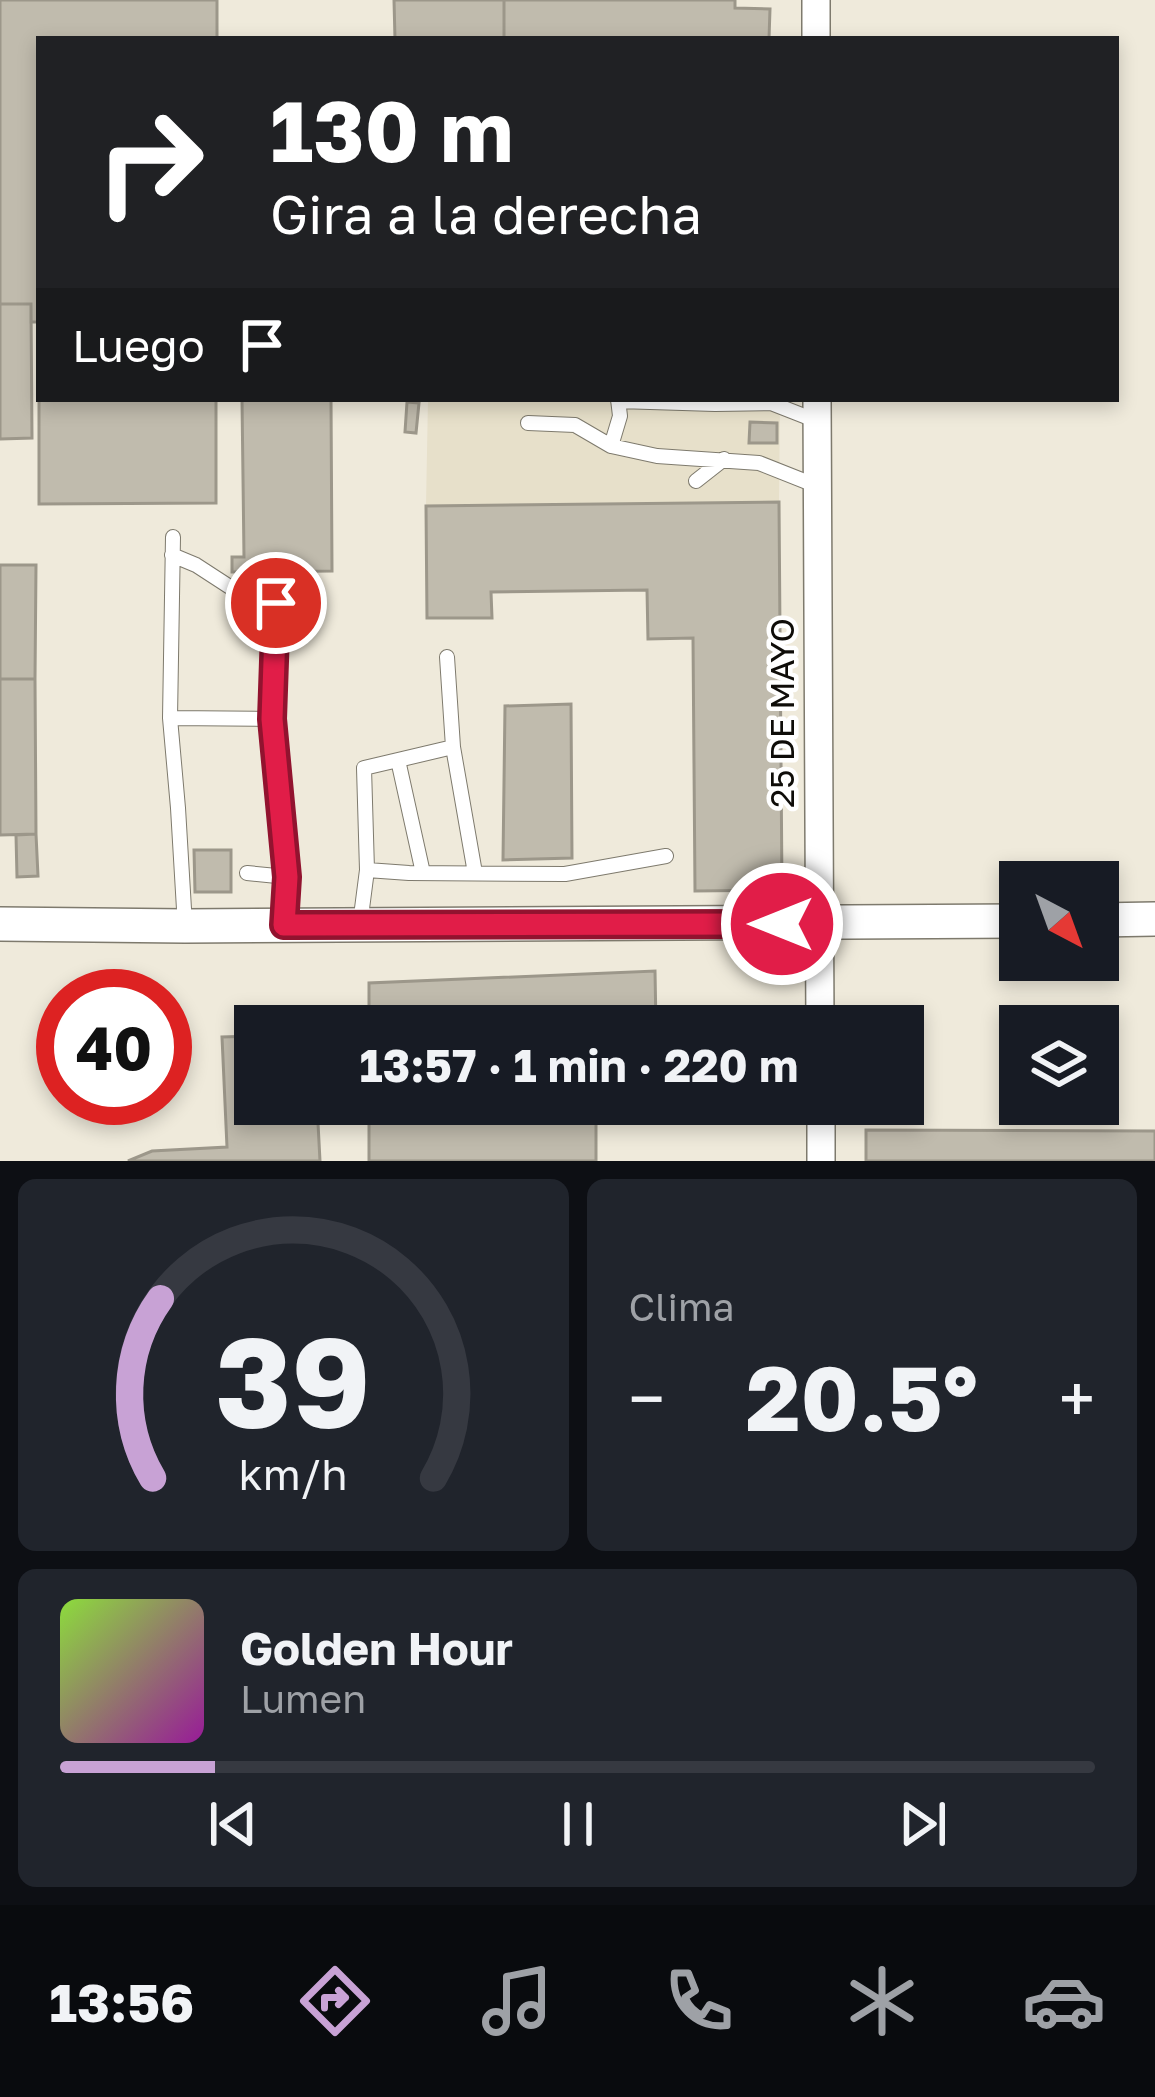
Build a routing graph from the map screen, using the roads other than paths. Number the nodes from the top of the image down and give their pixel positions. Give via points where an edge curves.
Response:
1 (816, 0) edge
2 (816, 36) edge
3 (618, 402) edge
4 (666, 402) edge
5 (817, 410) edge
6 (528, 423) dead end
7 (611, 446) junction
8 (724, 459) junction
9 (697, 481) dead end
10 (818, 486) junction
11 (173, 537) dead end
12 (172, 555) junction
13 (447, 657) dead end
14 (170, 718) junction
15 (272, 719) junction
16 (453, 747) junction
17 (398, 760) junction
18 (666, 856) dead end
19 (367, 870) junction
20 (247, 873) dead end
21 (423, 873) junction
22 (475, 873) junction
23 (287, 877) junction
24 (1119, 920) edge
25 (1155, 920) edge
26 (999, 921) edge
27 (0, 924) edge
28 (360, 924) junction
29 (819, 924) junction
30 (284, 925) junction
31 (185, 926) junction
32 (820, 1005) edge
33 (820, 1125) edge
34 (821, 1161) edge

1 - 2 street
3 - 7 lane
4 - 5 lane
5 - 10 street, 25 DE MAYO
6 - 7 lane via 574,425
7 - 8 lane
8 - 9 lane
8 - 10 lane
10 - 29 street, 25 DE MAYO
11 - 12 lane
12 - 14 lane
12 - 15 lane via 276,603
13 - 16 lane
14 - 15 lane
14 - 31 lane
15 - 23 lane
16 - 17 lane
16 - 22 lane
17 - 19 lane via 364,768
17 - 21 lane
18 - 22 lane via 565,874
19 - 21 lane
19 - 28 lane
20 - 23 lane
21 - 22 lane
23 - 30 lane
24 - 25 street
26 - 29 street
27 - 31 street
28 - 29 street
28 - 30 street
29 - 32 street, 25 DE MAYO
30 - 31 street
33 - 34 street

